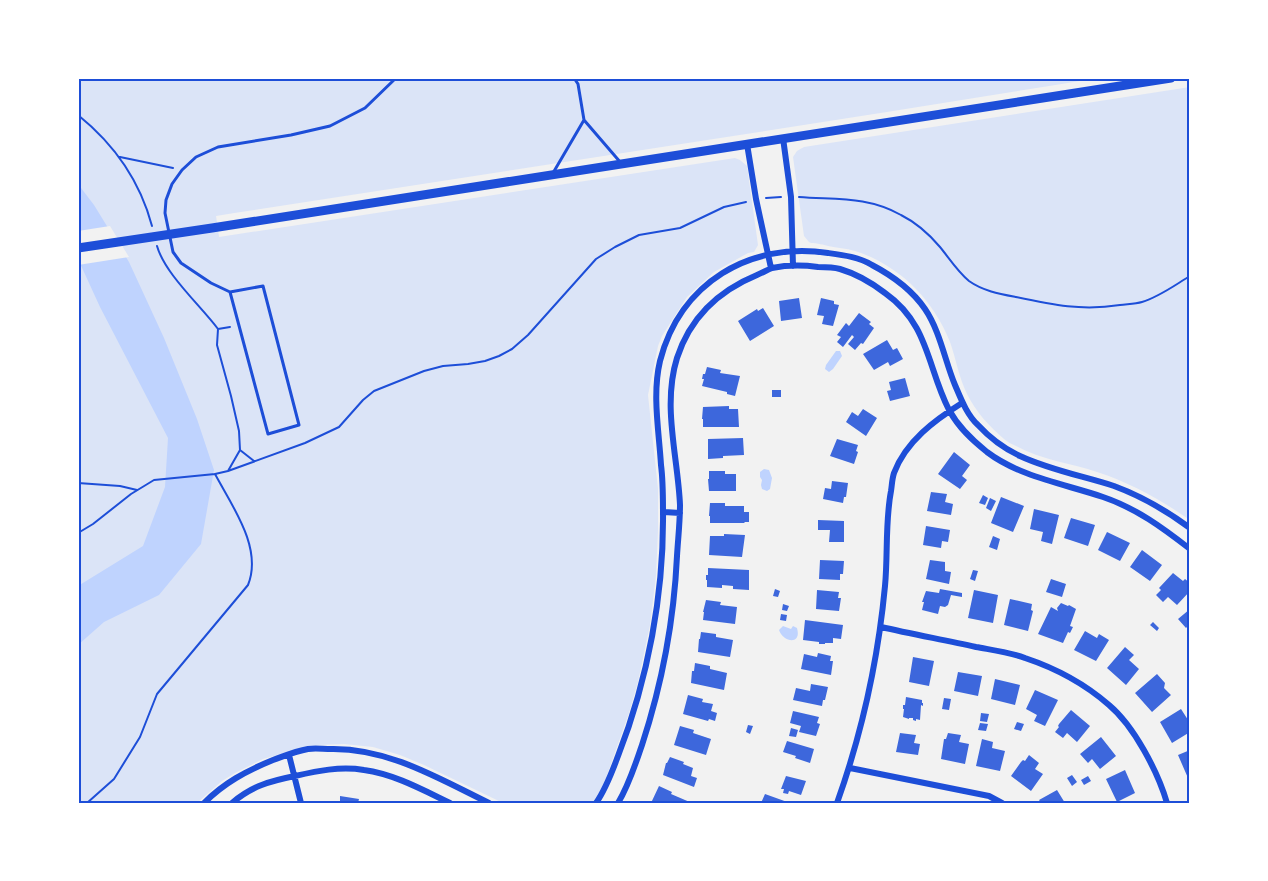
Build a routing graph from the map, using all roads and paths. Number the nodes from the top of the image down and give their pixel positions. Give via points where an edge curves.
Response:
1 (396, 78) edge
2 (574, 78) edge
3 (1171, 78) edge
4 (78, 116) edge
5 (584, 120) junction
6 (783, 138) junction
7 (747, 144) junction
8 (119, 157) junction
9 (622, 164) junction
10 (182, 170) junction
11 (552, 175) junction
12 (791, 197) junction
13 (756, 199) junction
14 (154, 232) dead end
15 (157, 244) dead end
16 (78, 248) edge
17 (792, 252) junction
18 (769, 254) junction
19 (793, 266) junction
20 (771, 268) junction
21 (1190, 276) edge
22 (230, 292) junction
23 (239, 326) junction
24 (218, 329) junction
25 (963, 403) junction
26 (950, 411) junction
27 (240, 450) junction
28 (254, 461) junction
29 (228, 471) junction
30 (215, 474) junction
31 (78, 483) edge
32 (137, 490) junction
33 (1166, 511) junction
34 (663, 512) junction
35 (680, 513) junction
36 (1158, 525) junction
37 (1190, 528) edge
38 (78, 532) edge
39 (1190, 549) edge
40 (881, 627) junction
41 (289, 755) junction
42 (850, 768) junction
43 (294, 776) junction
44 (598, 802) edge
45 (87, 803) edge
46 (204, 803) edge
47 (232, 803) edge
48 (301, 803) edge
49 (450, 803) edge
50 (489, 803) edge
51 (618, 803) edge
52 (837, 803) edge
53 (1002, 803) edge
54 (1167, 803) edge

1 - 10 lane via 365,108 330,126 218,147 196,157
2 - 5 lane
3 - 6 main road
4 - 8 path
5 - 9 lane
5 - 11 lane
6 - 7 main road
6 - 12 street
7 - 9 main road
7 - 13 street
8 - 10 path
8 - 14 path via 143,196
9 - 11 main road
10 - 22 lane via 166,201 173,252 181,263
11 - 16 main road
12 - 13 path
12 - 17 street
12 - 21 path via 856,200 889,209 924,231 975,285 1037,302 1094,308 1142,302
13 - 18 street
13 - 28 path via 724,207 680,228 639,235 615,246 596,260 512,349 485,361 424,371 374,391 339,427
15 - 24 path via 179,283
17 - 18 street
17 - 19 street
17 - 25 street via 807,249 870,263 914,295 935,328
18 - 20 street
18 - 34 street via 725,270 707,284 689,301 667,340 656,385
19 - 20 street
19 - 26 street via 838,268 887,294 915,323
20 - 35 street via 718,297 700,315 678,356 671,399
22 - 23 lane
22 - 23 lane via 263,286 299,425 268,434
23 - 24 path
24 - 27 path via 217,345 234,407
25 - 26 street
25 - 33 street via 976,423 1019,456 1117,487
26 - 36 street via 965,434 1008,466 1106,498
26 - 40 street via 908,447 894,474 888,505
27 - 28 path
27 - 29 path
28 - 29 path
29 - 30 path
30 - 32 path via 154,480
30 - 45 path via 243,526 252,557 248,585 157,694 140,737 114,779
31 - 32 path
32 - 38 path
33 - 36 street
33 - 37 street
34 - 35 street
34 - 44 street via 650,650 624,740
35 - 51 street via 672,622 662,670 652,715
36 - 39 street
40 - 42 street
40 - 54 street via 1023,657 1084,687 1110,705 1131,730 1152,764
41 - 43 street
41 - 46 street via 241,774
41 - 50 street via 309,749 343,748 383,755
42 - 52 street
42 - 53 street via 989,796
43 - 47 street via 265,782
43 - 48 street
43 - 49 street via 337,768 364,770

